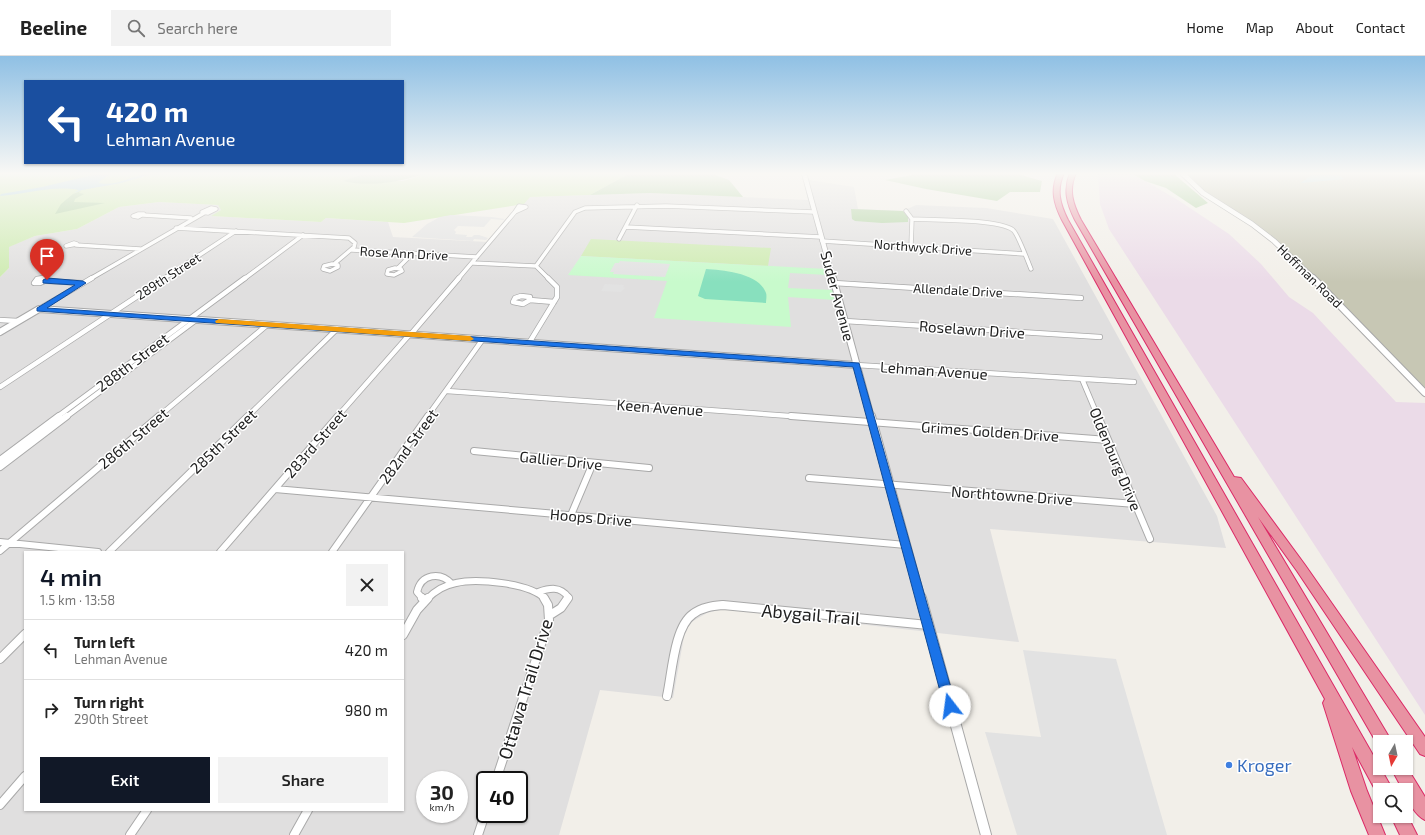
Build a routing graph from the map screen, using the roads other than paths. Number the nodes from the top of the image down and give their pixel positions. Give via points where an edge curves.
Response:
1 (583, 209) edge
2 (635, 209) edge
3 (760, 209) edge
4 (1060, 209) edge
5 (1072, 209) edge
6 (1229, 209) edge
7 (906, 211) dead end
8 (515, 212) dead end
9 (814, 212) joint
10 (204, 213) dead end
11 (143, 215) dead end
12 (192, 218) junction
13 (912, 219) junction
14 (626, 227) junction
15 (176, 228) junction
16 (236, 231) junction
17 (303, 235) junction
18 (619, 239) dead end
19 (822, 239) junction
20 (76, 245) dead end
21 (911, 246) junction
22 (140, 249) junction
23 (352, 250) junction
24 (413, 253) junction
25 (1024, 254) junction
26 (477, 257) junction
27 (472, 262) junction
28 (334, 264) dead end
29 (536, 266) junction
30 (398, 268) dead end
31 (1031, 269) dead end
32 (46, 281) dead end
33 (83, 283) junction
34 (834, 283) junction
35 (1081, 298) dead end
36 (530, 300) dead end
37 (554, 302) junction
38 (39, 309) junction
39 (111, 314) junction
40 (0, 320) edge
41 (192, 320) junction
42 (845, 321) junction
43 (18, 322) junction
44 (266, 325) junction
45 (337, 330) junction
46 (0, 332) edge
47 (410, 334) junction
48 (1100, 337) dead end
49 (483, 339) junction
50 (529, 342) junction
51 (856, 365) junction
52 (1082, 379) junction
53 (1134, 382) dead end
54 (0, 387) edge
55 (447, 391) junction
56 (1425, 394) edge
57 (872, 423) junction
58 (1204, 435) junction
59 (1108, 440) junction
60 (24, 442) junction
61 (32, 443) junction
62 (474, 451) dead end
63 (0, 460) edge
64 (593, 463) junction
65 (0, 466) edge
66 (649, 468) dead end
67 (809, 478) dead end
68 (890, 485) junction
69 (275, 489) junction
70 (371, 497) junction
71 (1135, 504) junction
72 (571, 515) junction
73 (1150, 539) dead end
74 (0, 542) edge
75 (10, 543) junction
76 (906, 545) junction
77 (0, 551) edge
78 (88, 551) edge
79 (110, 551) edge
80 (221, 551) edge
81 (333, 551) edge
82 (452, 584) junction
83 (538, 592) junction
84 (424, 600) junction
85 (550, 615) junction
86 (928, 625) junction
87 (404, 633) edge
88 (24, 635) edge
89 (0, 659) edge
90 (1323, 680) junction
91 (667, 696) dead end
92 (1380, 735) edge
93 (1425, 749) edge
94 (499, 771) edge
95 (1404, 775) edge
96 (24, 777) edge
97 (1380, 783) edge
98 (0, 805) edge
99 (147, 811) edge
100 (307, 811) edge
101 (1425, 812) edge
102 (482, 823) edge
103 (1403, 823) edge
104 (130, 835) edge
105 (294, 835) edge
106 (478, 835) edge
107 (986, 835) edge
108 (1377, 835) edge
109 (1409, 835) edge

1 - 29 street via 575,212
2 - 14 street
3 - 9 street
4 - 90 highway
5 - 58 highway
6 - 56 street, Hoffman Road via 1274,241
7 - 13 street
8 - 26 street, 283rd Street
9 - 19 street, Suder Avenue
10 - 12 street
11 - 12 street
12 - 15 street
13 - 21 street
13 - 25 street via 1003,225 1014,231
14 - 18 street
14 - 19 street, Northwyck Drive
15 - 16 street, Rose Ann Drive
15 - 22 street
16 - 17 street, Rose Ann Drive
16 - 39 street, 289th Street
17 - 23 street, Rose Ann Drive via 349,238 355,243
17 - 41 street, 288th Street
19 - 21 street, Northwyck Drive
19 - 34 street, Suder Avenue
20 - 22 street
21 - 25 street, Northwyck Drive
22 - 33 street
23 - 24 street, Rose Ann Drive
23 - 28 street
24 - 26 street, Rose Ann Drive
24 - 30 street
25 - 31 street
26 - 27 street, 283rd Street
27 - 29 street
27 - 47 street, 283rd Street
29 - 37 street via 557,287 558,295
32 - 33 street
33 - 38 street
34 - 35 street, Allendale Drive
34 - 42 street, Suder Avenue
36 - 37 street
37 - 50 street
38 - 39 street, Lehman Avenue
38 - 43 street
39 - 41 street, Lehman Avenue
39 - 54 street, 289th Street
40 - 43 street
41 - 44 street, Lehman Avenue
41 - 60 street, 288th Street
41 - 61 street, 288th Street
42 - 48 street, Roselawn Drive
42 - 51 street, Suder Avenue
43 - 46 street
44 - 45 street, Lehman Avenue
44 - 75 street, 286th Street
45 - 47 street, Lehman Avenue
45 - 79 street, 285th Street
47 - 49 street, Lehman Avenue
47 - 69 street, 283rd Street
49 - 50 street, Lehman Avenue
49 - 55 street, 282nd Street
50 - 51 street, Lehman Avenue
51 - 52 street, Lehman Avenue
51 - 57 street, Suder Avenue
52 - 53 street, Lehman Avenue
52 - 59 street, Oldenburg Drive
55 - 57 street, Keen Avenue
55 - 70 street, 282nd Street
57 - 59 street, Grimes Golden Drive
57 - 68 street, Suder Avenue
58 - 92 highway
58 - 93 highway via 1301,568
59 - 71 street, Oldenburg Drive
60 - 61 street
60 - 63 street, 288th Street
61 - 65 street, 288th Street
62 - 64 street, Gallier Drive
64 - 66 street, Gallier Drive
64 - 72 street
67 - 68 street
68 - 71 street, Northtowne Drive
68 - 76 street, Suder Avenue
69 - 70 street, Hoops Drive
69 - 80 street, 283rd Street
70 - 72 street, Hoops Drive
70 - 81 street, 282nd Street
71 - 73 street, Oldenburg Drive
72 - 76 street, Hoops Drive
74 - 75 street
75 - 77 street, 286th Street
75 - 78 street
76 - 86 street, Suder Avenue
82 - 83 street via 469,582 525,587
82 - 84 street via 439,589
82 - 84 street via 442,576 432,576 418,586 417,592
83 - 85 street, Ottawa Trail Drive via 545,599
83 - 85 street via 554,588 565,591 568,597 565,604
84 - 87 street
85 - 94 street, Ottawa Trail Drive
86 - 91 street, Abygail Trail via 723,606 709,607 696,612 683,624 679,632
86 - 107 street, Suder Avenue
88 - 89 street
90 - 97 highway
90 - 108 highway via 1359,791
95 - 101 highway
96 - 98 street
99 - 104 street
100 - 105 street
102 - 106 street
103 - 109 highway

